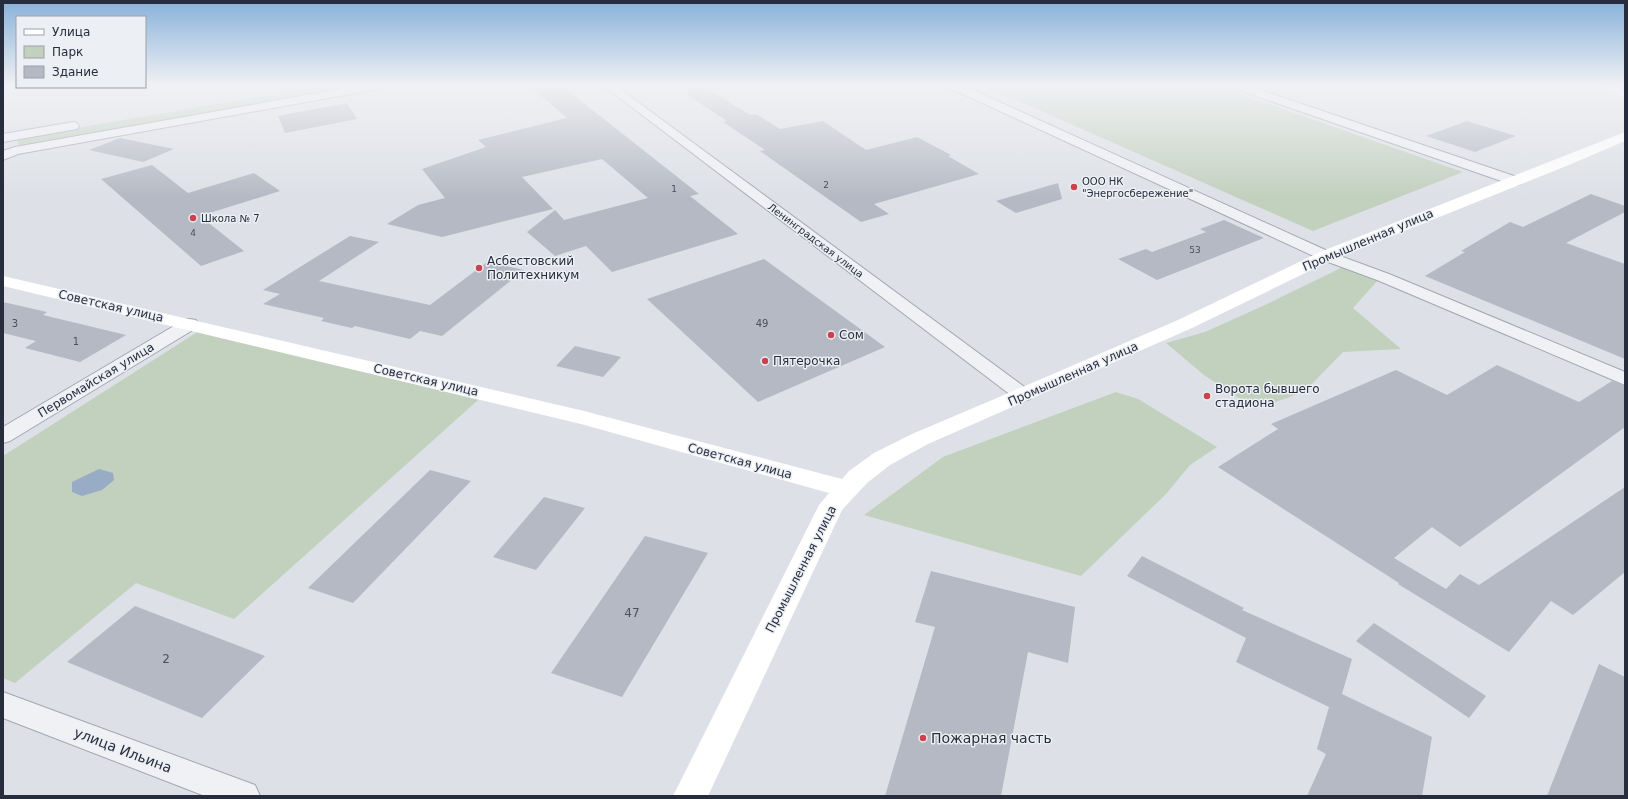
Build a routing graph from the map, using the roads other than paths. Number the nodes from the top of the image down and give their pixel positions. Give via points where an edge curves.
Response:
1 (173, 123) edge
2 (659, 123) edge
3 (1036, 123) edge
4 (1346, 123) edge
5 (84, 124) dead end
6 (1625, 136) edge
7 (3, 138) edge
8 (3, 146) edge
9 (9, 153) edge
10 (1515, 181) junction
11 (1326, 256) junction
12 (3, 281) edge
13 (190, 324) junction
14 (1625, 379) edge
15 (1023, 395) junction
16 (3, 436) edge
17 (846, 489) junction
18 (3, 705) edge
19 (244, 796) edge
20 (690, 796) edge

1 - 9 street
2 - 15 street, Ленинградская улица
3 - 11 street
4 - 10 street
5 - 7 street
6 - 10 main road, Промышленная улица
8 - 9 street
10 - 11 main road, Промышленная улица
11 - 14 street via 1383,277
11 - 15 main road, Промышленная улица via 1185,324
12 - 13 main road, Советская улица
13 - 16 street, Первомайская улица
13 - 17 main road, Советская улица via 584,418
15 - 17 main road, Промышленная улица via 913,442 882,459
17 - 20 main road, Промышленная улица via 832,505
18 - 19 street, улица Ильина

